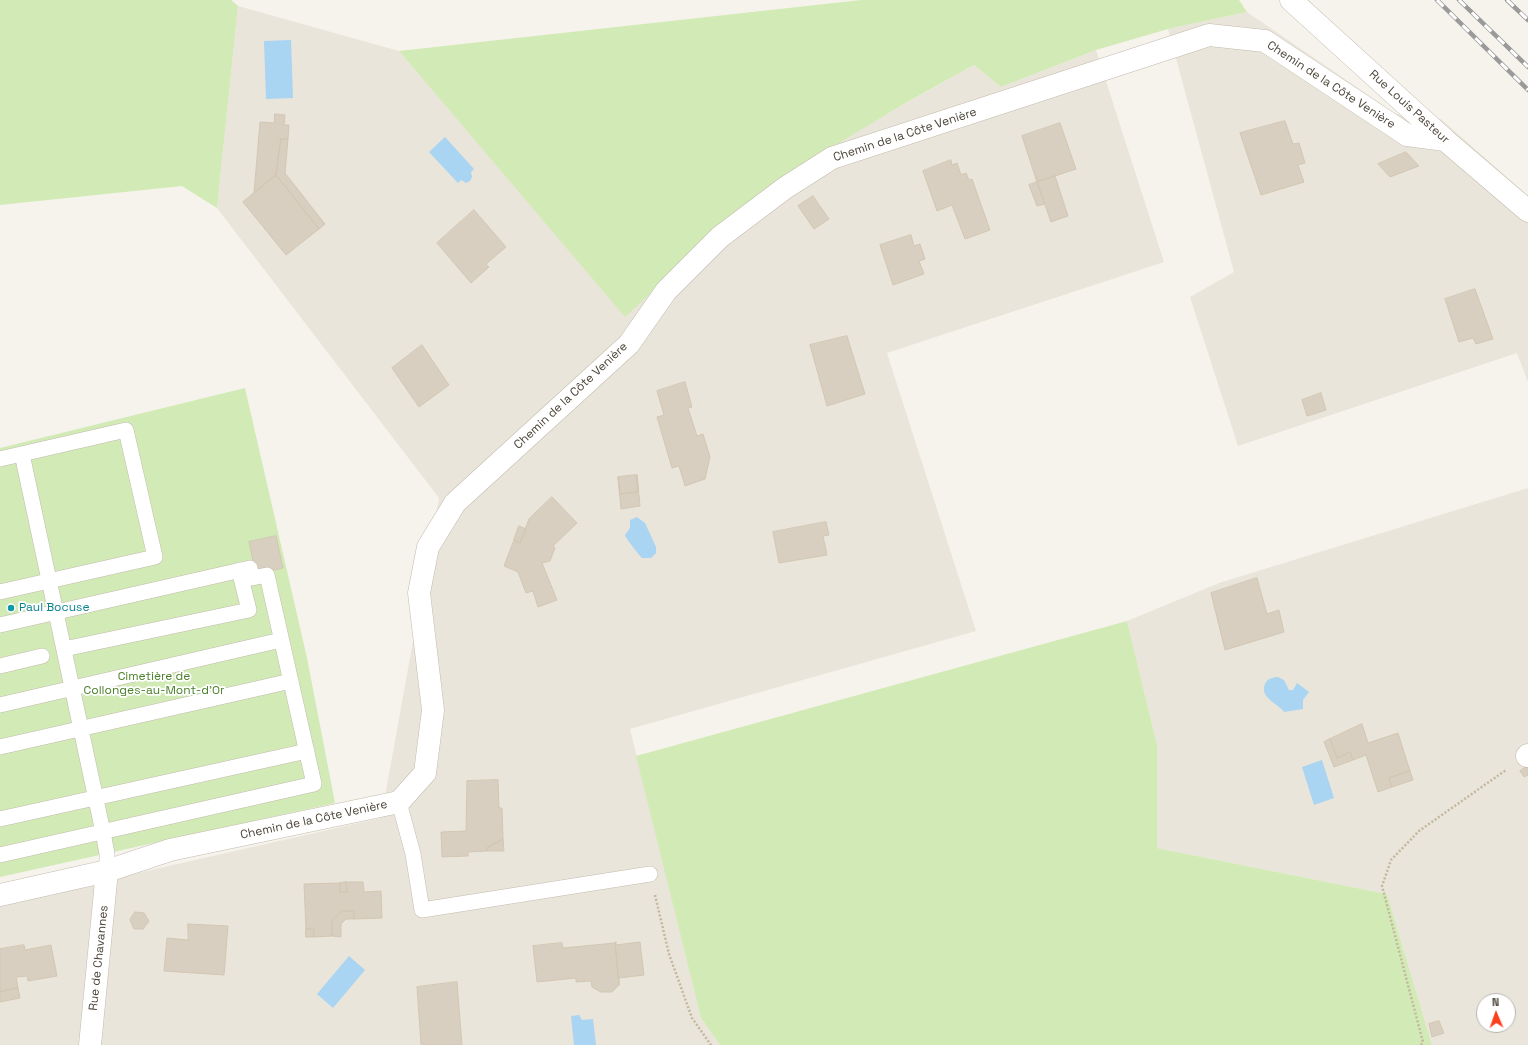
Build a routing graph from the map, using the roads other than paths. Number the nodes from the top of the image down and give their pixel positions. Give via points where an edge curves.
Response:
1 (1291, 0) edge
2 (1445, 140) junction
3 (1528, 211) edge
4 (22, 454) junction
5 (0, 459) edge
6 (239, 570) junction
7 (49, 581) junction
8 (0, 592) edge
9 (56, 612) junction
10 (0, 624) edge
11 (281, 640) junction
12 (64, 649) junction
13 (42, 656) dead end
14 (0, 666) edge
15 (291, 681) junction
16 (72, 689) junction
17 (0, 704) edge
18 (81, 728) junction
19 (0, 747) edge
20 (306, 751) junction
21 (96, 798) junction
22 (399, 802) junction
23 (0, 819) edge
24 (103, 832) junction
25 (0, 855) edge
26 (107, 871) junction
27 (650, 874) road end
28 (0, 895) edge
29 (90, 1045) edge

1 - 2 street, Rue Louis Pasteur
2 - 3 street, Rue Louis Pasteur
2 - 22 street, Chemin de la Côte Venière via 1408,135 1265,41 1210,35 832,158 785,188 720,237 666,291 629,344 455,503 428,547 419,593 433,710 425,773
4 - 5 lane
4 - 7 lane
4 - 7 lane via 126,430 155,557
6 - 9 lane
6 - 11 lane via 250,568 252,578 267,575
6 - 12 lane via 249,610
7 - 8 lane
7 - 9 lane
9 - 10 lane
9 - 12 lane
11 - 15 lane
11 - 16 lane
12 - 16 lane
13 - 14 lane
15 - 18 lane
15 - 20 lane
16 - 17 lane
16 - 18 lane
18 - 19 lane
18 - 21 lane
20 - 21 lane
20 - 24 lane via 314,784
21 - 23 lane
21 - 24 lane
22 - 26 street, Chemin de la Côte Venière via 170,850
22 - 27 lane via 413,854 422,910
24 - 25 lane
24 - 26 lane
26 - 28 street, Chemin de la Côte Venière
26 - 29 street, Rue de Chavannes

